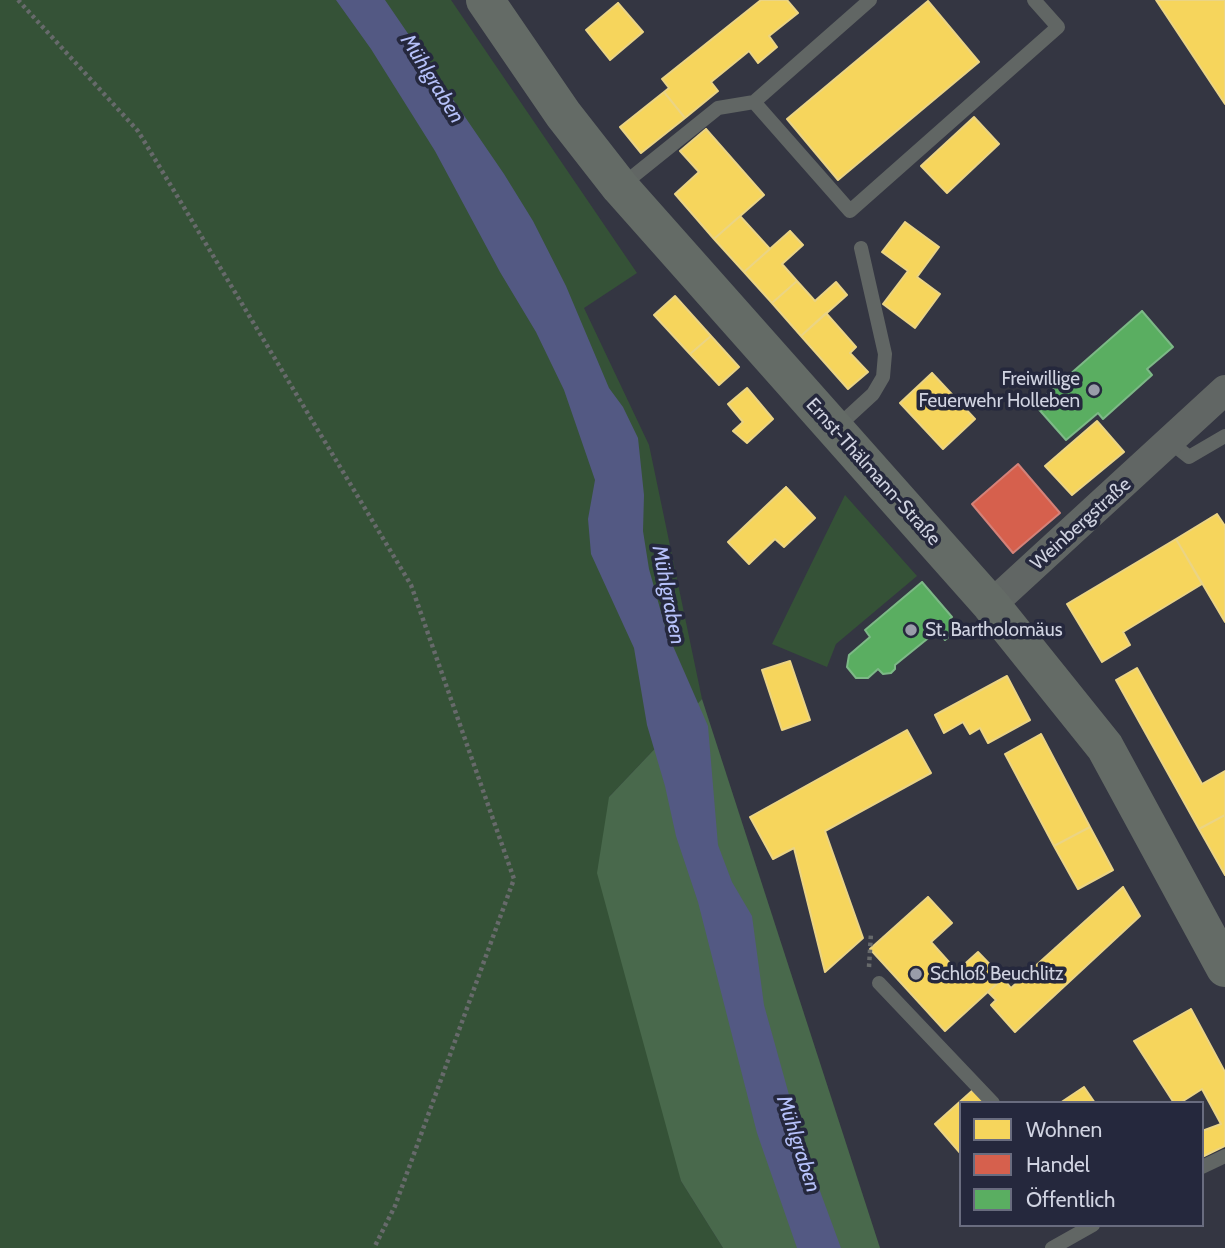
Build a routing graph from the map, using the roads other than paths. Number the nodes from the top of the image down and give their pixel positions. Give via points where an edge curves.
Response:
1 (485, 0) edge
2 (870, 0) edge
3 (1034, 0) edge
4 (754, 102) junction
5 (620, 187) junction
6 (860, 248) dead end
7 (1225, 390) edge
8 (835, 429) junction
9 (1225, 436) edge
10 (1170, 442) junction
11 (991, 605) junction
12 (1225, 968) edge
13 (879, 983) road end
14 (991, 1101) edge
15 (1225, 1156) edge
16 (1204, 1166) edge
17 (1089, 1227) edge
18 (1052, 1248) edge

1 - 5 main road, Ernst-Thälmann-Straße
2 - 4 lane
3 - 4 lane via 1058,27 850,211
4 - 5 lane via 718,108
5 - 8 main road, Ernst-Thälmann-Straße
6 - 8 lane via 885,354 883,377 873,394
7 - 10 street, Weinbergstraße
8 - 11 main road, Ernst-Thälmann-Straße
9 - 10 lane via 1189,457
10 - 11 street, Weinbergstraße
11 - 12 main road, Ernst-Thälmann-Straße via 1105,747
13 - 14 lane
15 - 16 lane
17 - 18 lane

